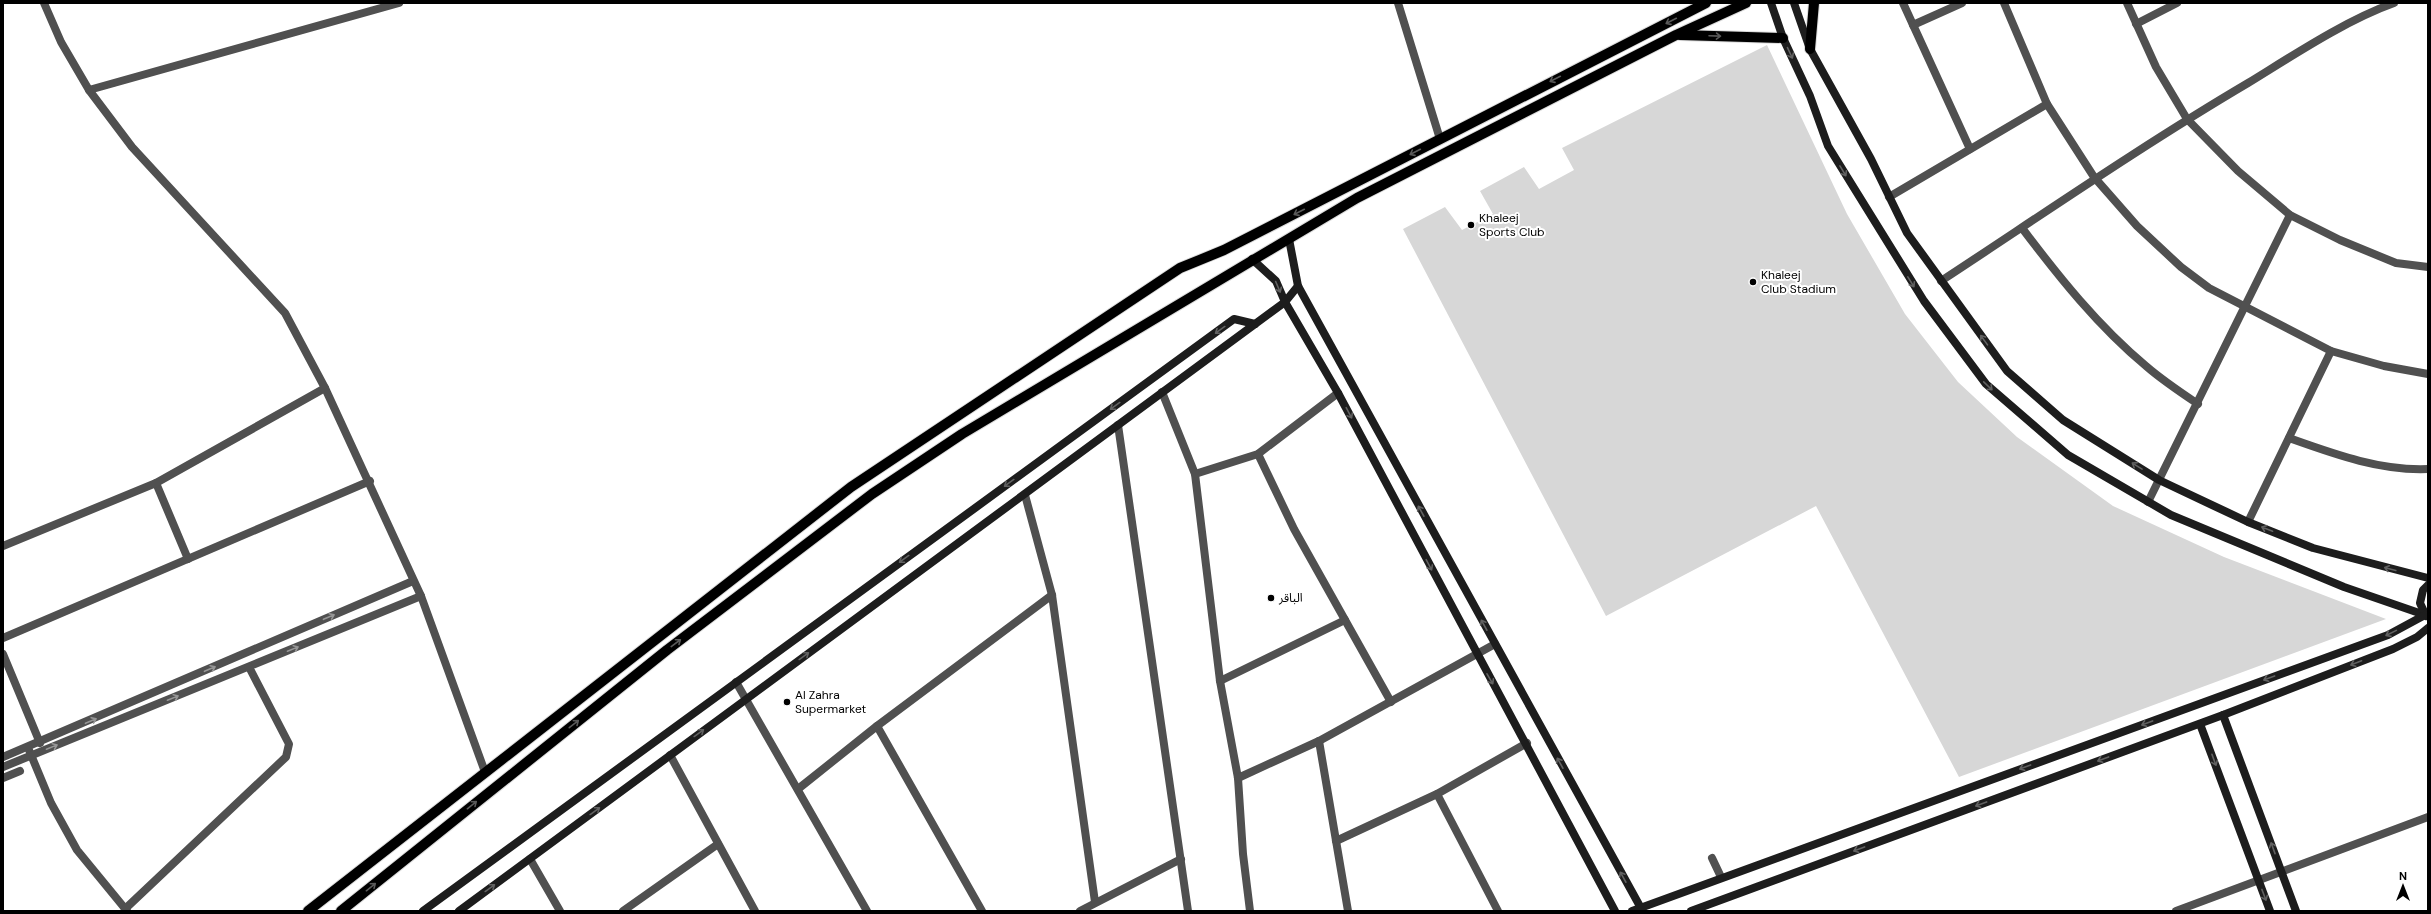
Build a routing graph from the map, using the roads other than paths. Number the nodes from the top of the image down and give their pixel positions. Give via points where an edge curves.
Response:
1 (44, 3) edge
2 (399, 3) edge
3 (1398, 3) edge
4 (1706, 3) edge
5 (1746, 3) edge
6 (1772, 3) edge
7 (1794, 3) edge
8 (1814, 3) edge
9 (1904, 3) edge
10 (1962, 3) edge
11 (2004, 3) edge
12 (2127, 3) edge
13 (2177, 3) edge
14 (2394, 3) edge
15 (2377, 6) edge
16 (2136, 24) junction
17 (1914, 25) junction
18 (1676, 35) junction
19 (1783, 38) junction
20 (1810, 49) junction
21 (88, 90) junction
22 (2047, 104) junction
23 (2187, 119) junction
24 (1440, 139) junction
25 (1970, 149) junction
26 (2094, 178) junction
27 (1889, 197) junction
28 (2290, 215) junction
29 (2022, 228) junction
30 (1289, 239) junction
31 (1252, 259) junction
32 (2428, 267) edge
33 (1941, 281) junction
34 (1298, 286) junction
35 (1285, 302) junction
36 (2245, 306) junction
37 (1255, 324) junction
38 (2331, 351) junction
39 (2428, 374) edge
40 (325, 388) junction
41 (1162, 392) junction
42 (1338, 393) junction
43 (2198, 404) junction
44 (1118, 425) junction
45 (2289, 438) junction
46 (1258, 454) junction
47 (2428, 469) edge
48 (1195, 474) junction
49 (2159, 480) junction
50 (370, 481) junction
51 (156, 483) junction
52 (1025, 495) junction
53 (2148, 502) junction
54 (2248, 522) junction
55 (3, 546) edge
56 (188, 559) junction
57 (2428, 578) edge
58 (413, 581) junction
59 (2428, 585) edge
60 (1052, 595) junction
61 (421, 596) junction
62 (2427, 616) edge
63 (1345, 620) junction
64 (2428, 628) edge
65 (3, 638) edge
66 (1495, 644) junction
67 (3, 654) edge
68 (1476, 654) junction
69 (249, 667) junction
70 (1220, 681) junction
71 (736, 682) junction
72 (747, 698) junction
73 (1391, 702) junction
74 (2223, 715) junction
75 (2200, 724) junction
76 (877, 726) junction
77 (1319, 741) junction
78 (40, 743) junction
79 (1527, 744) junction
80 (29, 751) junction
81 (670, 755) junction
82 (3, 757) edge
83 (3, 767) edge
84 (20, 771) dead end
85 (485, 772) junction
86 (3, 778) edge
87 (1238, 778) junction
88 (798, 789) junction
89 (1438, 794) junction
90 (2428, 817) edge
91 (1336, 841) junction
92 (718, 844) junction
93 (1712, 858) dead end
94 (530, 859) junction
95 (1181, 859) junction
96 (2281, 871) junction
97 (1721, 877) junction
98 (2259, 880) junction
99 (1095, 902) junction
100 (1641, 909) edge
101 (126, 910) edge
102 (1496, 910) edge
103 (308, 911) edge
104 (341, 911) edge
105 (423, 911) edge
106 (459, 911) edge
107 (560, 911) edge
108 (623, 911) edge
109 (755, 911) edge
110 (867, 911) edge
111 (982, 911) edge
112 (1080, 911) edge
113 (1188, 911) edge
114 (1250, 911) edge
115 (1348, 911) edge
116 (1615, 911) edge
117 (1632, 911) edge
118 (1691, 911) edge
119 (2176, 911) edge
120 (2270, 911) edge
121 (2296, 911) edge

1 - 21 street via 61,42
2 - 21 street
3 - 24 street
4 -> 24 main road
5 - 18 main road
6 - 19 street
7 - 20 street
8 - 20 main road
9 - 17 street
10 - 17 street
11 - 22 street
12 - 16 street
13 - 16 street
14 - 15 street
15 - 23 street
16 - 23 street via 2156,67
17 - 25 street
18 -> 19 main road
18 - 30 main road via 1438,155 1357,198
19 -> 53 street via 1810,96 1828,146 1924,301 1986,384 2068,455
20 - 27 street via 1871,159
21 - 40 street via 132,147 285,313
22 - 25 street
22 - 26 street
23 - 26 street
23 - 28 street via 2238,171
24 -> 85 main road via 1224,250 1180,268 918,441 851,487
25 - 27 street
26 - 29 street
26 - 36 street via 2137,226 2181,267 2209,288
27 - 33 street via 1907,233
28 - 32 street via 2340,240 2396,263
28 - 36 street
29 - 33 street
29 - 43 street via 2059,278 2120,342 2146,366
30 - 31 main road
30 - 34 street
31 -> 35 street via 1276,281
104 -> 31 main road via 661,655 872,494 962,434
49 -> 33 street via 2063,420 2007,371
34 - 35 street
66 -> 34 street
35 - 37 street
35 - 42 street
36 - 38 street
36 - 43 street
37 - 41 street
37 -> 71 street via 1234,319
38 - 39 street via 2384,366
38 - 45 street
40 - 50 street
40 - 51 street
41 - 44 street
41 - 48 street
42 - 46 street
42 -> 68 street
43 - 49 street
44 - 52 street
44 - 95 street
45 - 47 street via 2334,454 2377,465
45 - 54 street
46 - 48 street
46 - 63 street via 1294,529
48 - 70 street
49 - 53 street
49 - 54 street
50 - 56 street
50 - 58 street
51 - 55 street
51 - 56 street
52 - 60 street
72 -> 52 street
53 - 62 street via 2171,515 2344,587
57 -> 54 street via 2313,548
56 - 65 street
58 - 61 street
78 -> 58 street
59 - 62 street via 2420,596 2420,603
60 - 76 street
60 - 99 street
69 -> 61 street
61 - 85 street
62 -> 97 street via 2388,635
63 - 70 street
63 - 73 street
64 -> 74 street via 2417,637 2393,649
66 - 68 street
100 -> 66 street
67 - 78 street
68 - 73 street
68 -> 79 street
80 -> 69 street
69 - 101 street via 289,744 286,757
70 - 87 street
71 - 72 street
71 - 105 street
81 -> 72 street
72 - 88 street
73 - 77 street
74 - 75 street
96 -> 74 street
75 -> 98 street
75 -> 118 street
76 - 88 street
76 - 111 street
77 - 87 street
77 - 91 street
78 - 80 street
79 - 89 street
79 - 116 street
80 - 82 street
80 - 83 street
80 - 101 street via 51,803 77,850
81 - 92 street
94 -> 81 street
84 - 86 street
85 - 103 main road
87 - 114 street
88 - 110 street
89 - 91 street
89 - 102 street
90 - 96 street
91 - 115 street
92 - 108 street
92 - 109 street
93 - 97 street
106 -> 94 street
94 - 107 street
95 - 99 street
95 - 113 street
96 - 98 street
96 - 121 street
97 - 100 street
98 - 119 street
98 -> 120 street
99 - 112 street
100 - 117 street

